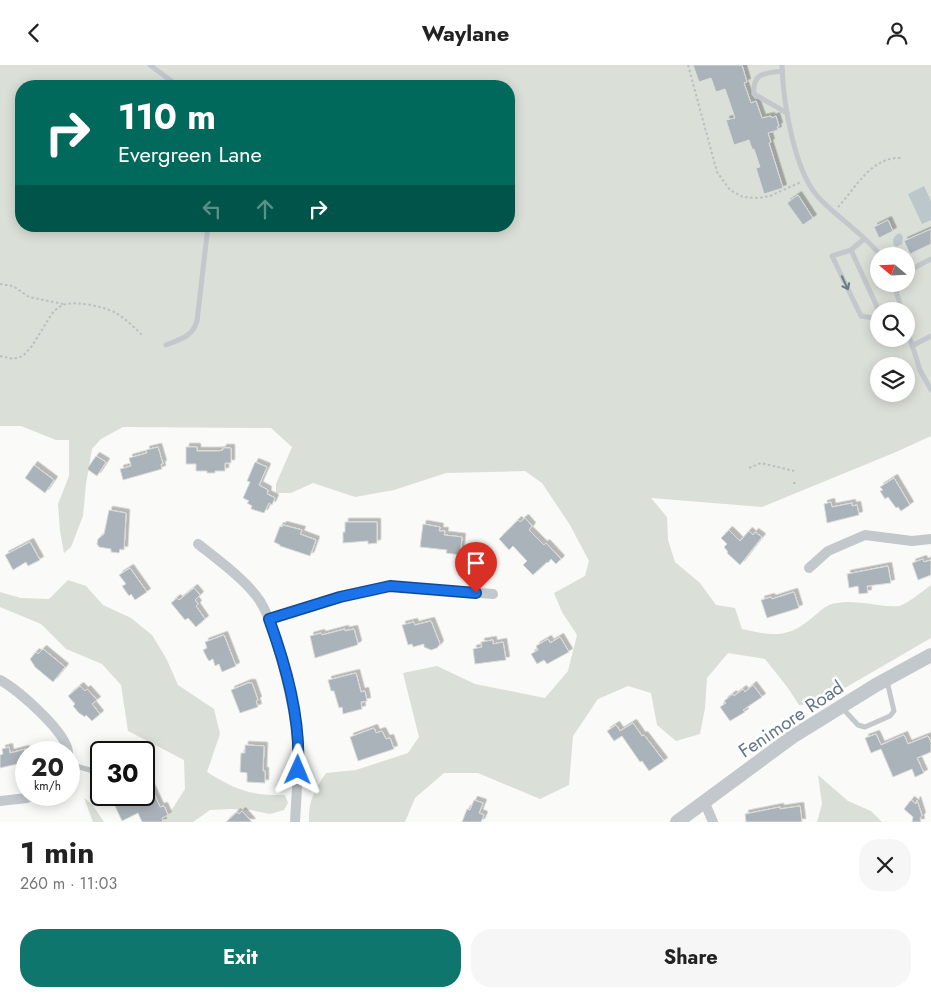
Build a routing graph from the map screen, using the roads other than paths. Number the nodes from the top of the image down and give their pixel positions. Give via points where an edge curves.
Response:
1 (150, 65) edge
2 (782, 65) edge
3 (782, 71) junction
4 (170, 80) edge
5 (787, 113) junction
6 (207, 232) edge
7 (864, 239) junction
8 (872, 247) edge
9 (851, 250) junction
10 (931, 259) edge
11 (915, 267) edge
12 (875, 302) edge
13 (870, 318) edge
14 (931, 336) edge
15 (915, 344) edge
16 (166, 345) dead end
17 (912, 347) edge
18 (931, 390) edge
19 (931, 539) edge
20 (198, 544) dead end
21 (809, 569) dead end
22 (493, 594) dead end
23 (269, 619) junction
24 (931, 655) edge
25 (886, 679) junction
26 (0, 680) edge
27 (843, 705) junction
28 (64, 741) edge
29 (15, 799) edge
30 (0, 801) edge
31 (704, 801) junction
32 (295, 822) edge
33 (676, 822) edge
34 (713, 822) edge

1 - 4 lane
2 - 3 lane
3 - 5 lane
3 - 5 lane via 757,77 753,85 754,94
5 - 7 lane via 798,162 806,180 818,198
6 - 16 lane via 195,327 192,333
7 - 8 lane
7 - 9 lane
9 - 12 lane
9 -> 13 lane via 832,256 861,316
10 - 11 lane
14 - 15 lane
17 - 18 lane
19 - 21 street via 912,541 865,535 828,551
20 - 23 street via 230,569 259,600
22 - 23 street via 390,586 340,597
23 - 32 street via 295,713 299,753
24 - 25 street, Fenimore Road
25 - 27 street, Fenimore Road
25 - 27 lane via 894,711 890,716 865,727 858,725
26 - 28 street via 29,702
27 - 31 street, Fenimore Road via 792,737
29 - 30 street
31 - 33 street, Fenimore Road
31 - 34 street

